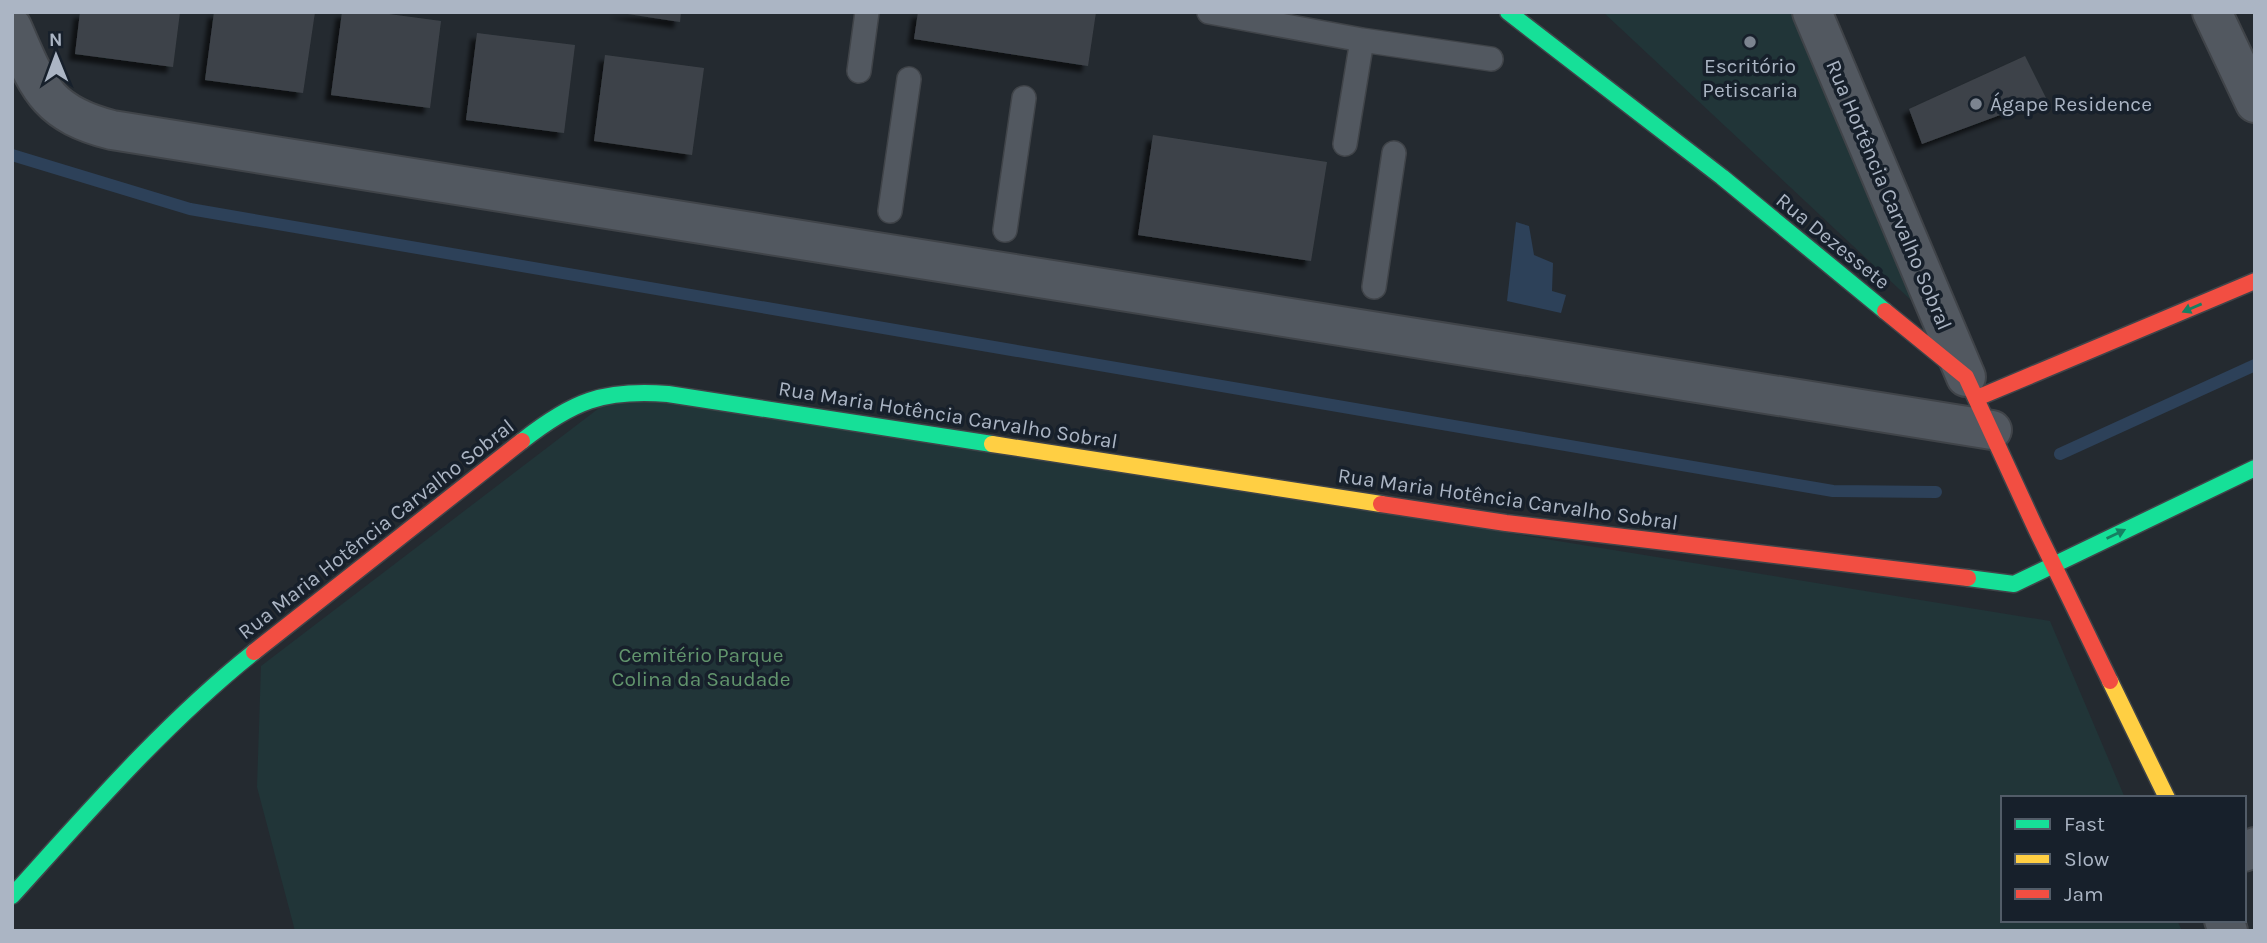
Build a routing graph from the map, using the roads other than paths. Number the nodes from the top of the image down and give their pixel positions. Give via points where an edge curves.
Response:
1 (867, 12) edge
2 (1209, 12) edge
3 (1508, 12) edge
4 (1812, 12) edge
5 (2213, 12) edge
6 (12, 27) edge
7 (1362, 40) junction
8 (1491, 58) dead end
9 (859, 71) dead end
10 (909, 79) dead end
11 (1024, 98) dead end
12 (2255, 103) edge
13 (1345, 144) dead end
14 (1394, 153) dead end
15 (890, 211) dead end
16 (1005, 230) dead end
17 (2255, 281) edge
18 (1374, 287) dead end
19 (1978, 402) junction
20 (2255, 468) edge
21 (2054, 564) junction
22 (2166, 796) edge
23 (12, 896) edge

1 - 9 lane
2 - 7 lane
3 - 19 street, Rua Dezessete via 1722,177
4 - 19 street, Rua Hortência Carvalho Sobral
5 - 12 street
6 - 19 street via 42,90 60,109 83,122 113,130
7 - 8 lane
7 - 13 lane
10 - 15 lane
11 - 16 lane
14 - 18 lane
17 -> 19 street
19 - 21 street, Rua Dezessete
21 -> 20 street, Rua Maria Hotência Carvalho Sobral
21 - 22 street
21 - 23 street, Rua Maria Hotência Carvalho Sobral via 2014,584 1506,523 668,394 615,391 551,418 218,681 91,808

